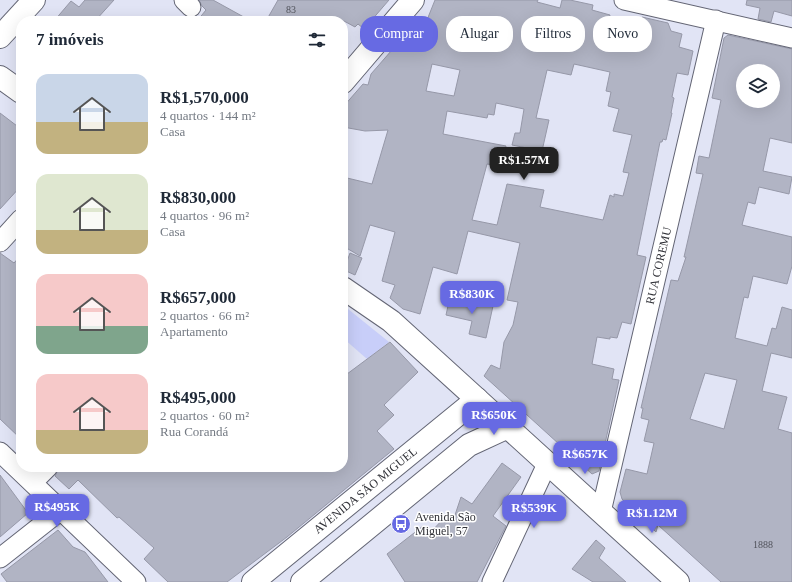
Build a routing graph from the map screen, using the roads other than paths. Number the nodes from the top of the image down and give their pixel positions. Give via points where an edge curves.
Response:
1 (34, 0) edge
2 (413, 0) edge
3 (624, 0) edge
4 (19, 16) edge
5 (16, 20) edge
6 (716, 20) junction
7 (0, 37) edge
8 (792, 38) edge
9 (348, 76) edge
10 (0, 77) edge
11 (16, 88) edge
12 (16, 224) edge
13 (0, 242) edge
14 (348, 291) edge
15 (483, 404) junction
16 (508, 427) junction
17 (469, 445) junction
18 (0, 452) edge
19 (547, 464) junction
20 (16, 467) edge
21 (22, 472) edge
22 (43, 472) edge
23 (33, 482) junction
24 (61, 510) junction
25 (601, 512) junction
26 (0, 558) edge
27 (136, 582) edge
28 (253, 582) edge
29 (302, 582) edge
30 (492, 582) edge
31 (678, 582) edge

1 - 4 main road
2 - 9 main road
3 - 6 street
5 - 7 main road
6 - 8 street
6 - 25 street, RUA COREMU
10 - 11 main road
12 - 13 street
14 - 15 main road via 391,321
15 - 16 main road
15 - 17 main road
15 - 28 main road, AVENIDA SÃO MIGUEL
16 - 17 main road
16 - 19 main road
17 - 29 main road
18 - 20 street
19 - 25 main road
19 - 30 street
21 - 23 street
22 - 23 street
23 - 24 street
24 - 26 street
24 - 27 street
25 - 31 main road

